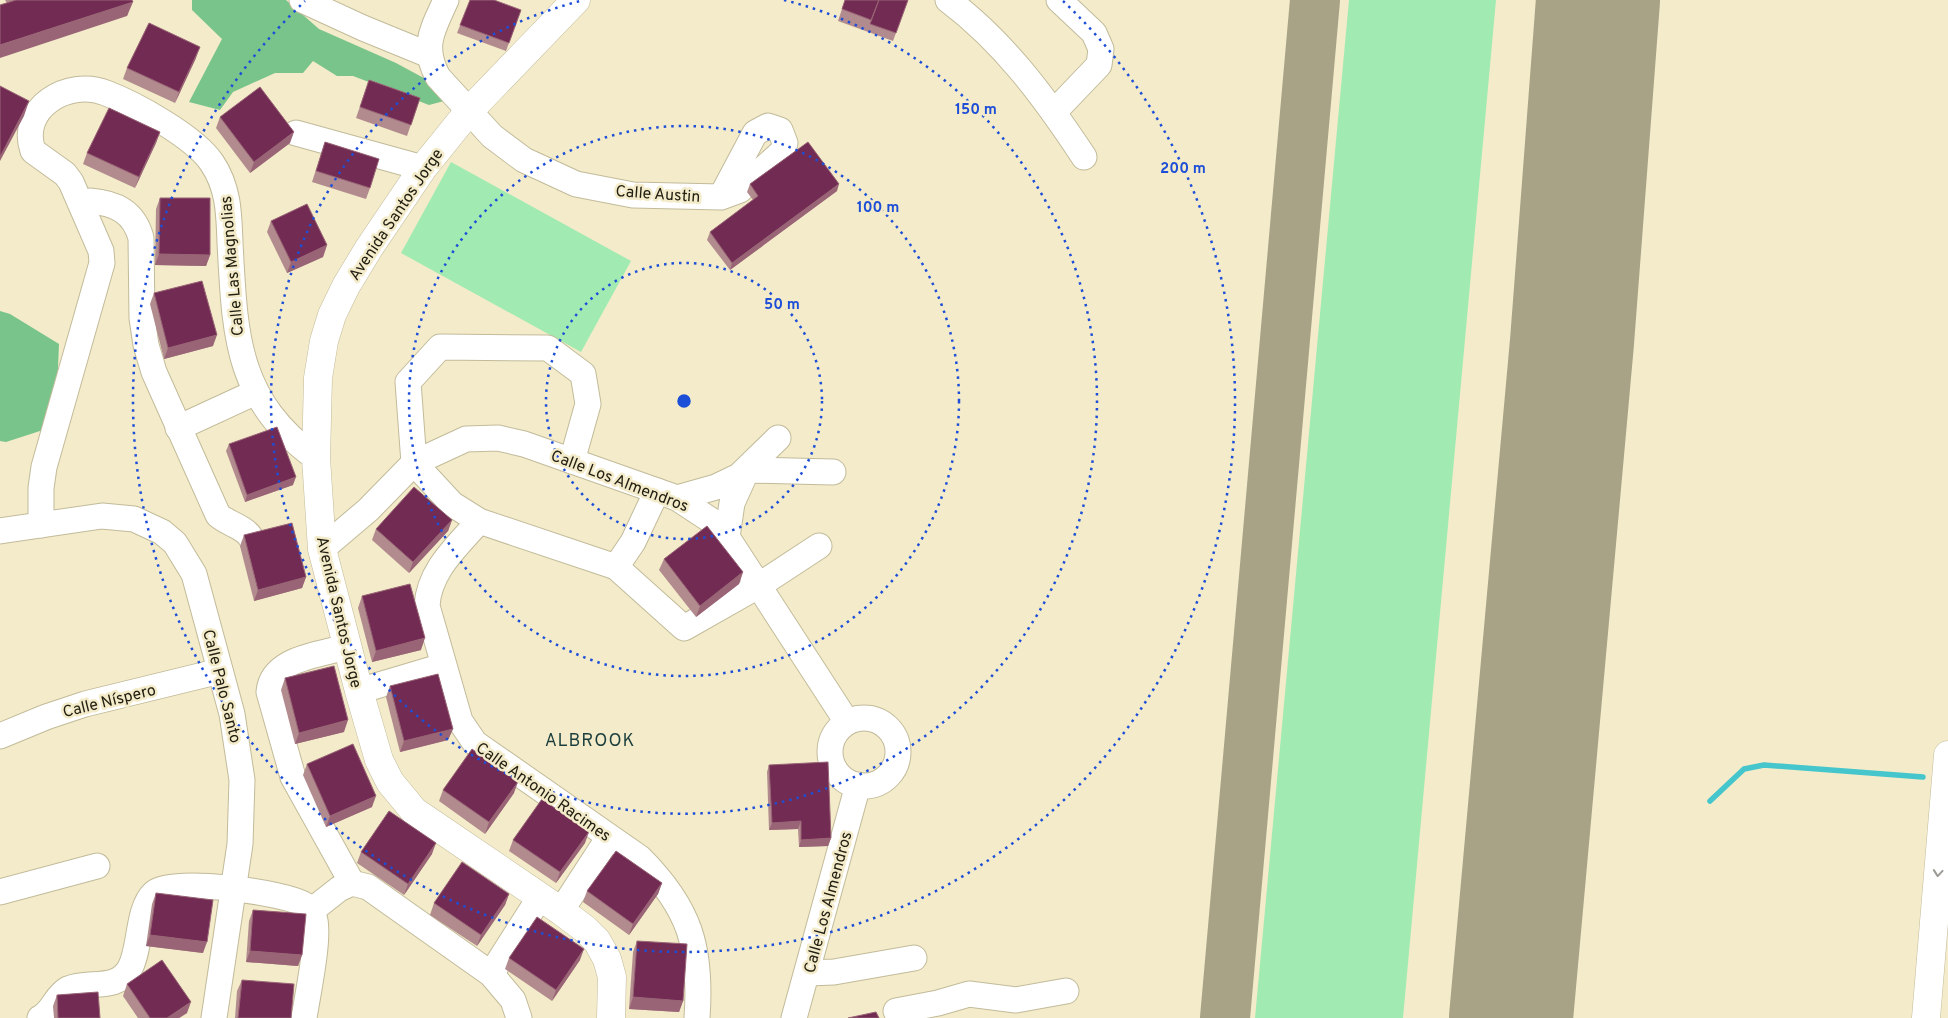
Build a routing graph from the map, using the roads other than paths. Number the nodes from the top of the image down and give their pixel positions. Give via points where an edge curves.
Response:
1 (446, 0) edge
2 (576, 0) edge
3 (948, 0) edge
4 (1059, 0) edge
5 (319, 3) edge
6 (429, 55) junction
7 (469, 111) junction
8 (1054, 112) junction
9 (296, 133) edge
10 (1084, 157) dead end
11 (423, 168) junction
12 (721, 196) dead end
13 (90, 201) dead end
14 (256, 392) junction
15 (178, 428) junction
16 (778, 438) dead end
17 (316, 458) junction
18 (572, 460) junction
19 (414, 463) junction
20 (747, 470) junction
21 (833, 472) dead end
22 (667, 494) junction
23 (479, 521) junction
24 (41, 525) junction
25 (0, 531) edge
26 (727, 537) junction
27 (253, 542) edge
28 (819, 546) dead end
29 (322, 549) junction
30 (616, 567) junction
31 (758, 586) junction
32 (346, 648) junction
33 (443, 666) junction
34 (220, 671) junction
35 (359, 691) junction
36 (847, 722) junction
37 (0, 736) edge
38 (1948, 755) edge
39 (858, 785) junction
40 (1945, 824) edge
41 (609, 837) junction
42 (97, 866) dead end
43 (352, 884) junction
44 (233, 889) junction
45 (0, 892) edge
46 (550, 904) junction
47 (311, 911) junction
48 (914, 958) dead end
49 (808, 973) junction
50 (491, 974) junction
51 (1066, 991) dead end
52 (994, 1007) edge
53 (896, 1011) dead end
54 (29, 1018) edge
55 (214, 1018) edge
56 (304, 1018) edge
57 (519, 1018) edge
58 (610, 1018) edge
59 (698, 1018) edge
60 (794, 1018) edge
61 (1926, 1018) edge

1 - 6 street via 432,30
2 - 7 main road, Avenida Santos Jorge
3 - 8 street via 1004,48
4 - 8 street via 1094,33 1102,48 1099,65
5 - 6 street via 363,28
6 - 7 street, Calle Austin via 438,77
7 - 11 main road, Avenida Santos Jorge
7 - 12 street, Calle Austin via 492,136 524,160 576,184 632,195
8 - 10 street
9 - 11 street
11 - 17 main road, Avenida Santos Jorge via 369,248 332,315 318,378
13 - 15 street via 118,207 138,227 146,345
14 - 15 street
14 - 17 street, Calle Las Magnolias via 292,442
14 - 24 street, Calle Las Magnolias via 242,360 235,328 229,210 224,185 213,164 194,142 181,133 104,92 74,89 57,95 36,114 31,124 30,141 33,151 71,182 101,251 102,263 44,467
15 - 27 street via 218,515 247,532
16 - 20 street
17 - 29 main road, Avenida Santos Jorge
18 - 19 street, Calle Los Almendros via 524,444 482,438 466,439
18 - 19 street via 588,404 583,374 548,348 440,347 408,382
18 - 22 street, Calle Los Almendros
19 - 23 street via 452,504
19 - 29 street, Calle Los Almendros via 368,510
20 - 21 street
20 - 22 street via 722,485
20 - 26 street via 732,502
22 - 26 street, Calle Los Almendros via 712,521
22 - 30 street
23 - 30 street
23 - 33 street, Calle Antonio Racimes via 435,573 428,589 427,606
24 - 25 street, Calle Palo Santo
24 - 34 street, Calle Palo Santo via 119,516 149,524 175,543 194,574
26 - 31 street, Calle Los Almendros
28 - 31 street
29 - 32 main road, Avenida Santos Jorge
30 - 31 street via 684,628
31 - 36 street, Calle Los Almendros
32 - 35 main road, Avenida Santos Jorge
32 - 43 street via 281,668 271,678 269,692 293,778
33 - 35 street
33 - 41 street, Calle Antonio Racimes via 460,720 475,743
34 - 37 street, Calle Níspero via 85,704
34 - 44 street, Calle Palo Santo via 236,732 242,780 241,828
35 - 46 main road, Avenida Santos Jorge via 380,760 403,800 432,824
36 - 39 street via 833,737 830,757 840,776
36 - 39 street via 870,718 881,722 896,740 898,751 896,763 881,781
38 - 40 main road
39 - 49 street, Calle Los Almendros
40 -> 61 main road
41 - 46 street
41 - 59 street, Calle Antonio Racimes via 640,858 661,879 680,906 692,936 700,981
42 - 45 street
43 - 47 street via 339,889
43 - 50 street via 368,887
44 - 47 street via 298,902
44 - 54 street via 177,886 160,889 147,905 132,964 125,976 112,983 68,989 58,996 48,1014
44 - 55 street, Calle Palo Santo
46 - 50 street
46 - 58 main road, Avenida Santos Jorge via 585,928 607,959 612,977
47 - 56 street via 316,928
48 - 49 street via 834,972
49 - 60 street, Calle Los Almendros
50 - 57 street via 513,1000
51 - 52 street
52 - 53 street via 969,994

